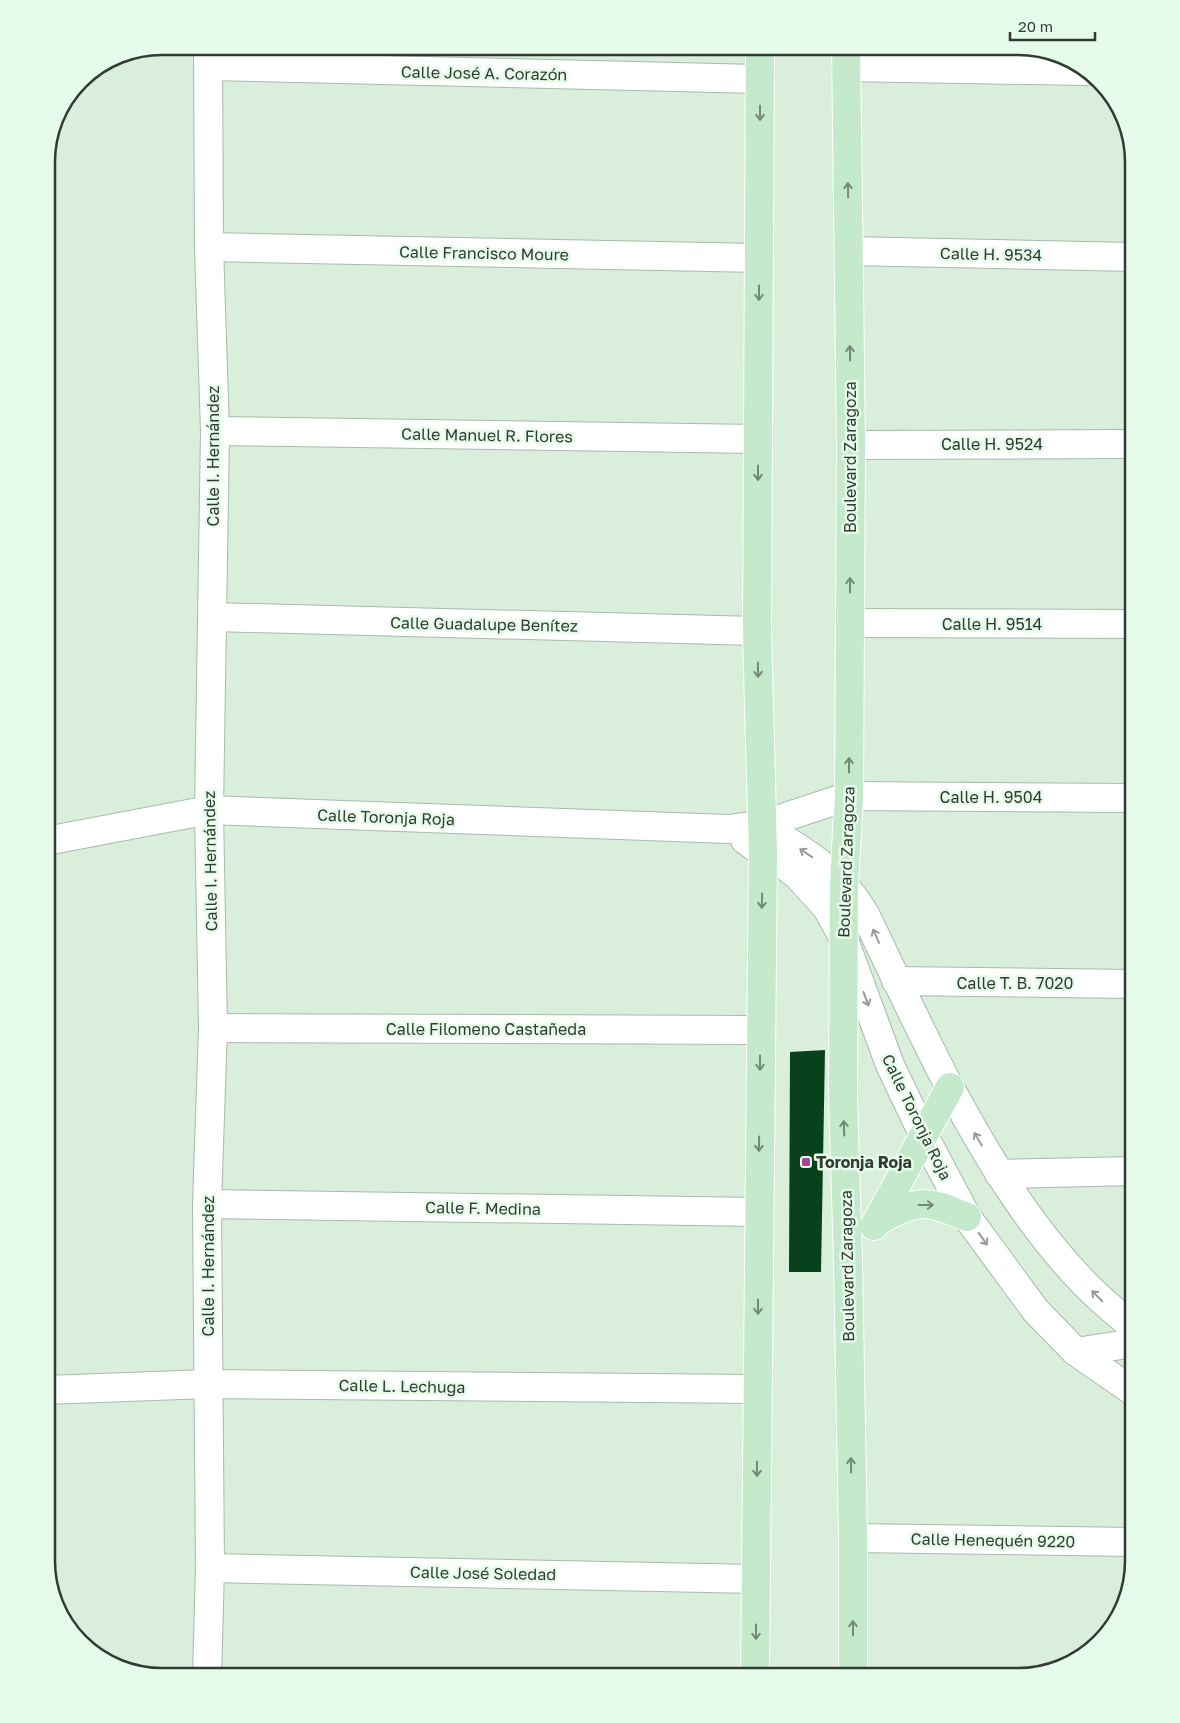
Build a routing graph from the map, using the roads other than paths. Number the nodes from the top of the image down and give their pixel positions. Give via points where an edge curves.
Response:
1 (760, 55) edge
2 (209, 56) edge
3 (846, 57) edge
4 (1074, 70) edge
5 (760, 80) junction
6 (209, 247) junction
7 (849, 251) junction
8 (1125, 257) edge
9 (759, 258) junction
10 (215, 431) junction
11 (758, 439) junction
12 (1125, 444) edge
13 (851, 445) junction
14 (212, 617) junction
15 (850, 623) junction
16 (1125, 624) edge
17 (757, 630) junction
18 (849, 796) junction
19 (1125, 798) edge
20 (209, 810) junction
21 (761, 825) junction
22 (729, 829) junction
23 (55, 839) edge
24 (762, 853) junction
25 (844, 884) junction
26 (843, 937) junction
27 (896, 981) junction
28 (1125, 984) edge
29 (212, 1028) junction
30 (760, 1030) junction
31 (950, 1087) junction
32 (923, 1134) junction
33 (1125, 1171) edge
34 (999, 1174) junction
35 (207, 1204) junction
36 (759, 1212) junction
37 (967, 1217) junction
38 (878, 1222) junction
39 (848, 1261) junction
40 (1125, 1321) edge
41 (1125, 1344) edge
42 (1076, 1352) junction
43 (208, 1384) junction
44 (1125, 1386) edge
45 (758, 1389) junction
46 (55, 1390) edge
47 (853, 1538) junction
48 (1125, 1542) edge
49 (210, 1568) junction
50 (756, 1579) junction
51 (207, 1668) edge
52 (756, 1668) edge
53 (852, 1668) edge

1 - 5 main road
2 - 5 street, Calle José A. Corazón
2 - 6 street, Calle I. Hernández
3 - 4 street
7 -> 3 main road, Boulevard Zaragoza
5 -> 9 main road
6 - 9 street, Calle Francisco Moure
6 - 10 street, Calle I. Hernández
7 - 8 street, Calle H. 9534
13 -> 7 main road, Boulevard Zaragoza
9 -> 11 main road
10 - 11 street, Calle Manuel R. Flores
10 - 14 street, Calle I. Hernández
11 -> 17 main road
12 - 13 street, Calle H. 9524
15 -> 13 main road, Boulevard Zaragoza
14 - 17 street, Calle Guadalupe Benítez
14 - 20 street, Calle I. Hernández
15 - 16 street, Calle H. 9514
18 -> 15 main road, Boulevard Zaragoza
17 -> 21 main road
18 - 19 street, Calle H. 9504
18 - 21 street, Calle H. 9504
18 - 25 main road, Boulevard Zaragoza
20 - 22 street, Calle Toronja Roja
20 - 23 street, Calle Toronja Roja
20 - 29 street, Calle I. Hernández
21 - 22 street, Calle Toronja Roja
21 - 24 main road
25 -> 21 street via 822,864
22 - 24 street, Calle Toronja Roja
24 - 26 street, Calle Toronja Roja via 781,863 808,886 827,908
24 -> 30 main road
25 - 26 main road, Boulevard Zaragoza
27 -> 25 street via 866,916
26 -> 32 street, Calle Toronja Roja via 890,1065
39 -> 26 main road, Boulevard Zaragoza
27 - 28 street, Calle T. B. 7020
27 - 31 street
29 - 30 street, Calle Filomeno Castañeda
29 - 35 street, Calle I. Hernández
30 -> 36 main road
31 - 32 main road
34 -> 31 street
32 - 37 street, Calle Toronja Roja
32 - 38 main road
33 - 34 street
40 -> 34 street via 1059,1255
35 - 36 street, Calle F. Medina
35 - 43 street, Calle I. Hernández
36 -> 45 main road
38 -> 37 main road via 900,1210 926,1203
37 -> 42 street, Calle Toronja Roja via 1036,1311
38 - 39 main road
47 -> 39 main road, Boulevard Zaragoza
41 - 42 street
42 - 44 street, Calle Toronja Roja
43 - 45 street, Calle L. Lechuga
43 - 46 street, Calle L. Lechuga
43 - 49 street, Calle I. Hernández
45 -> 50 main road
47 - 48 street, Calle Henequén 9220
53 -> 47 main road, Boulevard Zaragoza
49 - 50 street, Calle José Soledad
49 - 51 street, Calle I. Hernández
50 -> 52 main road

